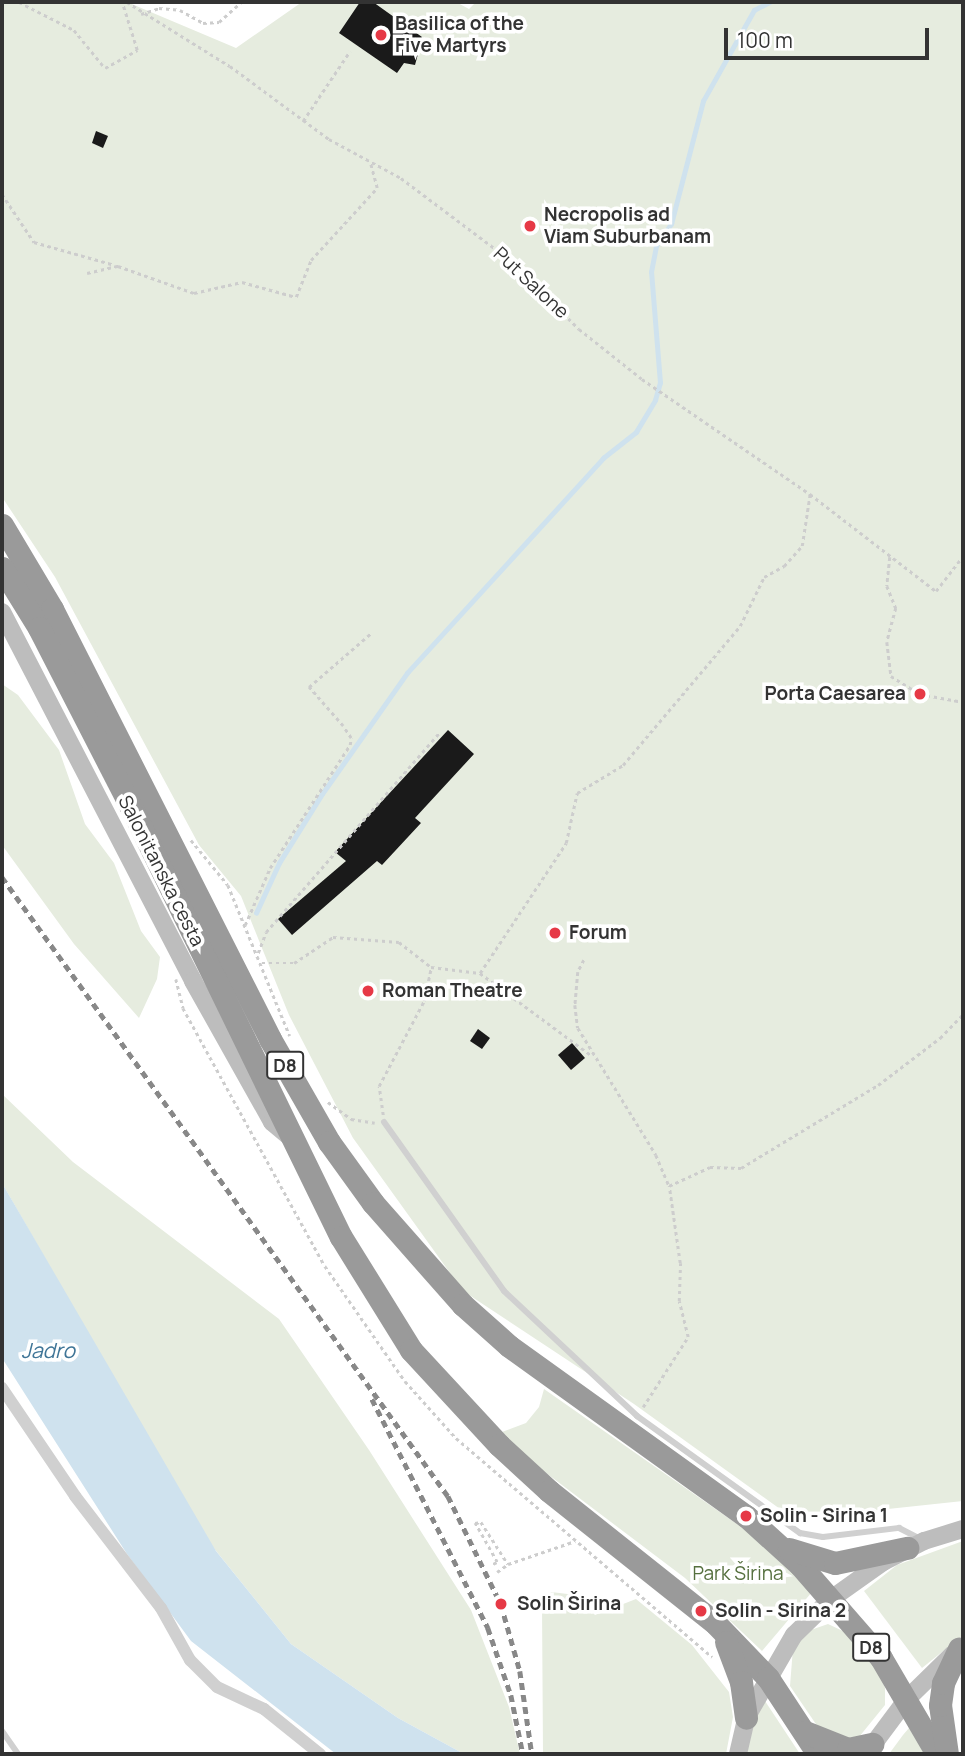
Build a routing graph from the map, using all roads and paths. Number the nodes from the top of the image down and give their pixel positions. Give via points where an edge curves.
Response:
1 (19, 2) edge
2 (124, 2) edge
3 (241, 2) edge
4 (141, 14) junction
5 (350, 51) dead end
6 (303, 121) junction
7 (370, 162) junction
8 (2, 194) edge
9 (118, 267) junction
10 (87, 273) dead end
11 (810, 494) junction
12 (2, 525) edge
13 (963, 556) edge
14 (890, 557) junction
15 (2, 568) edge
16 (2, 612) edge
17 (370, 634) dead end
18 (963, 702) edge
19 (439, 733) dead end
20 (190, 839) dead end
21 (245, 925) junction
22 (258, 953) junction
23 (584, 960) dead end
24 (262, 963) junction
25 (431, 967) junction
26 (480, 973) junction
27 (963, 1014) edge
28 (292, 1041) dead end
29 (592, 1056) junction
30 (322, 1093) dead end
31 (384, 1122) junction
32 (293, 1139) junction
33 (669, 1186) junction
34 (2, 1388) edge
35 (637, 1416) junction
36 (963, 1529) edge
37 (575, 1541) dead end
38 (776, 1543) junction
39 (916, 1545) junction
40 (493, 1564) dead end
41 (508, 1564) junction
42 (497, 1572) dead end
43 (831, 1599) junction
44 (707, 1630) junction
45 (699, 1645) dead end
46 (961, 1646) edge
47 (768, 1678) junction
48 (906, 1699) junction
49 (746, 1718) junction
50 (803, 1730) junction
51 (2, 1731) edge
52 (869, 1749) edge
53 (18, 1754) edge
54 (320, 1754) edge
55 (738, 1754) edge
56 (818, 1754) edge
57 (937, 1754) edge
58 (947, 1754) edge

1 - 2 path via 74,30 105,68 137,50
2 - 4 path, Put Salone
3 - 4 path via 219,22 203,23 180,10 159,8
4 - 6 path, Put Salone via 230,65
5 - 6 path
6 - 7 path, Put Salone
7 - 9 path via 377,188 311,260 296,297 242,282 194,293
7 - 11 path, Put Salone via 401,178 509,259 579,329 642,379
8 - 9 path via 34,242
9 - 10 path
11 - 14 path, Put Salone
11 - 26 path via 802,546 784,566 764,577 740,626 623,765 577,793 566,843
12 - 38 highway, D8 via 78,657 270,1039 329,1142 373,1203 463,1305 509,1346
13 - 14 path, Put Salone via 936,591
14 - 18 path via 887,586 896,608 887,642 891,676 920,694
15 - 32 highway, D8 via 39,628 130,805
16 - 32 main road, Salonitanska cesta via 272,1122
17 - 21 path via 309,687 343,726 350,745 270,868
19 - 22 path via 266,932
20 - 21 path via 228,885
21 - 22 path
22 - 24 path
23 - 29 path via 578,972 575,1005 578,1028
24 - 25 path via 294,963 333,937 399,942
24 - 28 path
25 - 26 path
25 - 31 path via 424,1001 379,1086
26 - 29 path
27 - 33 path via 940,1038 878,1085 741,1168 710,1167
29 - 33 path via 656,1155
30 - 31 path via 351,1119
31 - 35 lane via 505,1291
32 - 44 highway, D8 via 369,1288 411,1350 499,1446
33 - 35 path via 680,1263 679,1301 688,1337
34 - 54 street via 75,1496 161,1608 190,1660 217,1687 264,1709
35 - 39 lane via 800,1533 823,1537 899,1528
36 - 39 main road
37 - 41 path
38 - 39 highway via 835,1563
38 - 43 highway, D8
39 - 43 main road
40 - 41 path via 496,1562 475,1523 481,1522
41 - 42 path
43 - 47 main road via 794,1635
43 - 48 highway, D8 via 881,1658
44 - 45 path
44 - 47 highway, D8
44 - 49 highway via 741,1682
46 - 48 main road
46 - 58 highway via 943,1683 940,1705
47 - 49 main road
47 - 50 highway, D8
48 - 52 main road
48 - 57 highway, D8
49 - 55 main road
50 - 52 highway via 848,1749
50 - 56 highway, D8
51 - 53 lane

